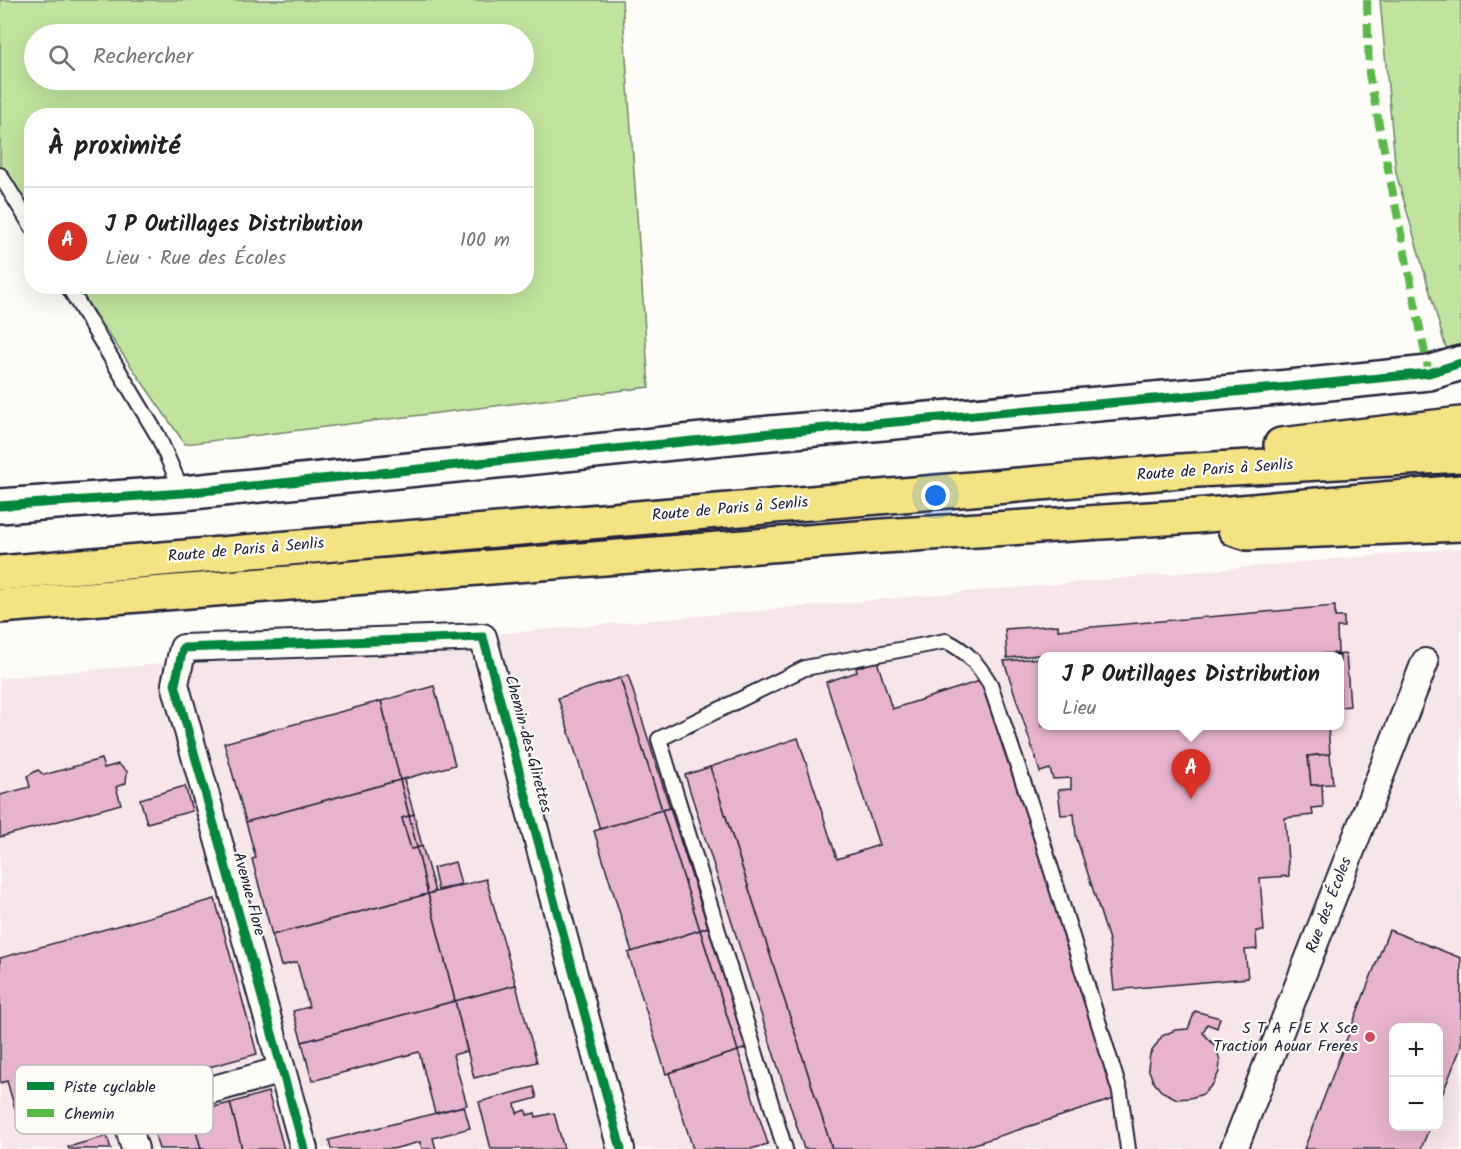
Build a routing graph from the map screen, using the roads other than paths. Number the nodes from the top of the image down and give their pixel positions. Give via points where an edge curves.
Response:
1 (0, 175) edge
2 (24, 214) edge
3 (73, 294) edge
4 (1461, 363) edge
5 (1461, 424) edge
6 (1461, 455) edge
7 (1180, 471) junction
8 (1461, 492) edge
9 (183, 493) junction
10 (0, 506) edge
11 (1196, 516) junction
12 (1461, 524) edge
13 (0, 573) edge
14 (0, 606) edge
15 (183, 648) joint
16 (1425, 662) dead end
17 (282, 1070) junction
18 (213, 1089) edge
19 (131, 1134) edge
20 (135, 1149) edge
21 (304, 1149) edge
22 (621, 1149) edge
23 (785, 1149) edge
24 (1128, 1149) edge
25 (1234, 1149) edge

1 - 2 lane
3 - 9 lane via 159,436
4 - 9 street via 1429,373 771,433
5 - 7 main road via 1219,452
6 - 7 main road, Route de Paris à Senlis
7 - 13 main road, Route de Paris à Senlis
8 - 11 main road
9 - 10 street
11 - 12 main road via 1248,533
11 - 14 main road via 883,536
15 - 17 street, Avenue Flore via 175,684
15 - 22 street, Chemin des Glirettes via 483,637
16 - 25 street, Rue des Écoles
17 - 18 street
17 - 21 street, Avenue Flore
19 - 20 street
23 - 24 lane via 659,739 805,668 946,641 978,664 990,684 1120,1092

